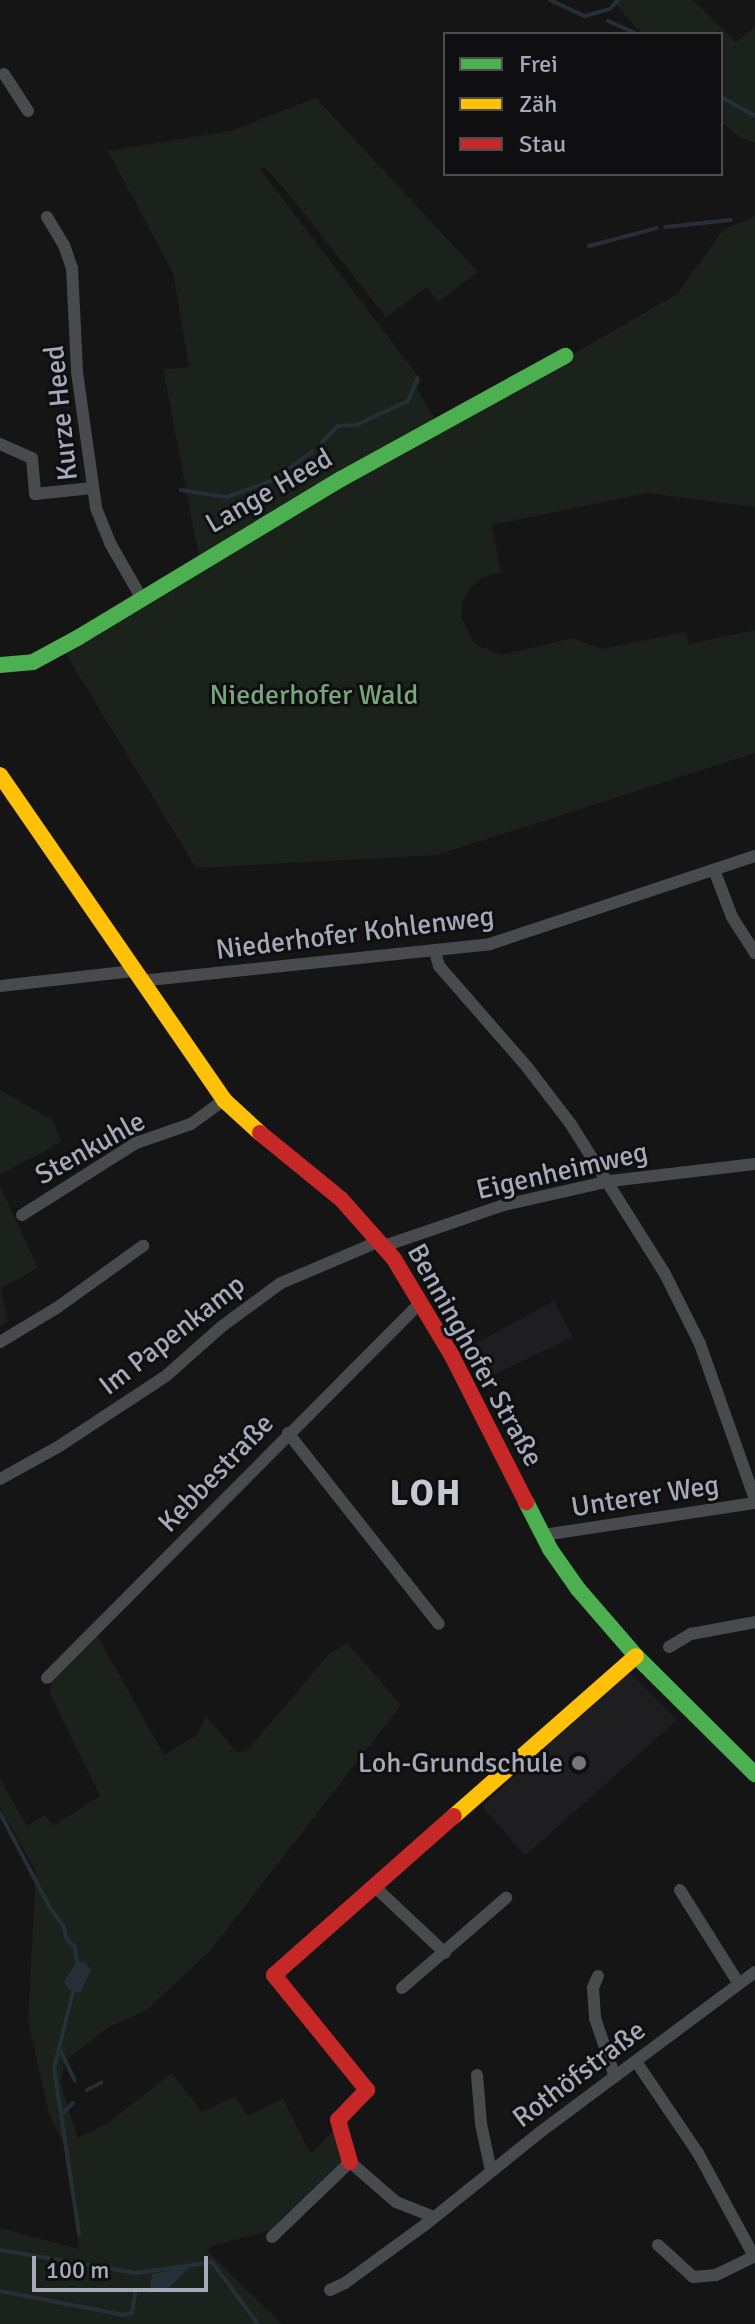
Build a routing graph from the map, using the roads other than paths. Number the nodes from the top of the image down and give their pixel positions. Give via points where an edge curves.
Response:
1 (4, 74) dead end
2 (12, 86) junction
3 (0, 94) edge
4 (28, 111) dead end
5 (47, 217) dead end
6 (565, 356) dead end
7 (0, 444) edge
8 (92, 488) junction
9 (142, 599) junction
10 (0, 665) edge
11 (0, 775) edge
12 (755, 856) edge
13 (714, 870) junction
14 (435, 952) junction
15 (755, 953) edge
16 (136, 976) junction
17 (0, 986) edge
18 (224, 1100) junction
19 (755, 1164) edge
20 (610, 1181) junction
21 (22, 1215) dead end
22 (382, 1243) junction
23 (143, 1246) dead end
24 (421, 1302) junction
25 (0, 1342) edge
26 (288, 1433) junction
27 (0, 1479) edge
28 (755, 1501) edge
29 (543, 1535) junction
30 (755, 1622) edge
31 (439, 1624) dead end
32 (669, 1647) dead end
33 (636, 1656) junction
34 (47, 1678) dead end
35 (755, 1774) edge
36 (375, 1887) junction
37 (680, 1890) dead end
38 (506, 1898) dead end
39 (445, 1953) junction
40 (755, 1972) edge
41 (598, 1976) dead end
42 (739, 1984) junction
43 (402, 1988) dead end
44 (637, 2063) junction
45 (477, 2075) dead end
46 (615, 2077) junction
47 (350, 2162) junction
48 (491, 2171) junction
49 (434, 2217) junction
50 (272, 2237) dead end
51 (658, 2245) dead end
52 (754, 2256) edge
53 (330, 2290) dead end

1 - 2 street
2 - 3 street
2 - 4 street
5 - 8 street, Kurze Heed via 72,268 77,372
6 - 9 street, Lange Heed via 341,479
7 - 8 street via 32,458 35,494
8 - 9 street, Kurze Heed via 110,543
9 - 10 street, Lange Heed via 33,662
11 - 16 street, Benninghofer Straße
12 - 13 street, Niederhofer Kohlenweg
13 - 14 street, Niederhofer Kohlenweg via 508,939
13 - 15 street via 732,917
14 - 16 street, Niederhofer Kohlenweg
14 - 20 street via 439,966 527,1067
16 - 17 street, Niederhofer Kohlenweg
16 - 18 street, Benninghofer Straße
18 - 21 street, Stenkuhle via 191,1124 136,1143
18 - 22 street, Benninghofer Straße via 341,1199
19 - 20 street, Eigenheimweg
20 - 22 street, Eigenheimweg via 504,1205
20 - 28 street via 700,1344
22 - 24 street, Benninghofer Straße
22 - 27 street, Im Papenkamp via 281,1283 167,1375
23 - 25 street
24 - 26 street, Kebbestraße
24 - 29 street, Benninghofer Straße
26 - 31 street
26 - 34 street, Kebbestraße
28 - 29 street, Unterer Weg
29 - 33 street, Benninghofer Straße via 578,1589
30 - 32 street via 691,1634
33 - 35 street, Benninghofer Straße
33 - 36 street
36 - 39 street
36 - 47 street via 274,1975 367,2090 338,2120
37 - 42 street
38 - 39 street
39 - 43 street
40 - 42 street, Rothöfstraße
41 - 46 street via 593,1988 595,2018
42 - 44 street, Rothöfstraße
44 - 46 street, Rothöfstraße
44 - 52 street via 698,2153
45 - 48 street
46 - 48 street, Rothöfstraße
47 - 49 street via 396,2202
47 - 50 street
48 - 49 street, Rothöfstraße
49 - 53 street, Rothöfstraße
51 - 52 street via 693,2277 716,2275

